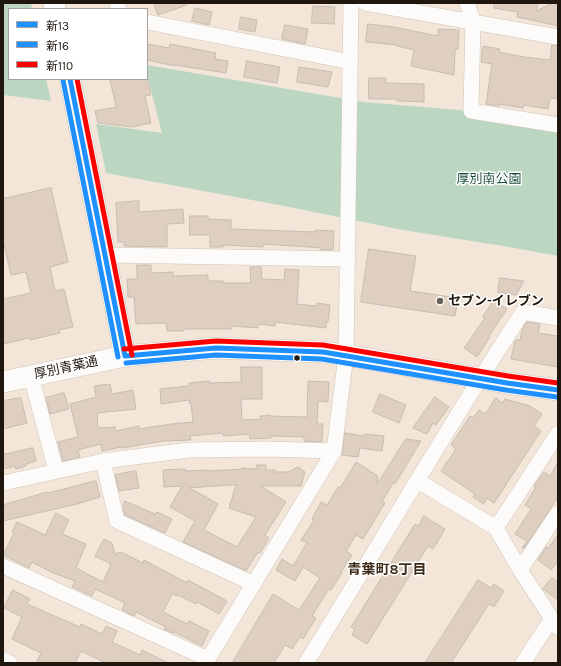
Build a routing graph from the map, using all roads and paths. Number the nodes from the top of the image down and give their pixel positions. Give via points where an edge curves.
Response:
1 (351, 3) edge
2 (365, 3) edge
3 (467, 3) edge
4 (473, 21) junction
5 (148, 22) edge
6 (558, 37) edge
7 (351, 62) junction
8 (70, 80) edge
9 (558, 125) edge
10 (106, 256) junction
11 (348, 259) junction
12 (558, 318) edge
13 (346, 355) junction
14 (125, 356) junction
15 (31, 376) junction
16 (479, 378) junction
17 (3, 382) edge
18 (558, 390) edge
19 (558, 433) edge
20 (334, 451) junction
21 (103, 461) junction
22 (56, 471) junction
23 (418, 481) junction
24 (3, 483) edge
25 (558, 513) edge
26 (496, 528) junction
27 (4, 570) edge
28 (520, 570) junction
29 (254, 584) junction
30 (555, 623) edge
31 (3, 660) edge
32 (313, 661) edge
33 (10, 663) edge
34 (523, 663) edge

1 - 7 street
2 - 4 street
3 - 4 street
4 - 6 street
4 - 9 street via 471,110
5 - 7 street
7 - 11 street
8 - 10 street
10 - 11 street
10 - 14 street
11 - 13 street
12 - 16 street via 523,312
13 - 14 street, 厚別青葉通 via 216,348
13 - 16 street, 厚別青葉通
13 - 20 street
14 - 15 street, 厚別青葉通
15 - 17 street, 厚別青葉通
15 - 22 street
16 - 18 street, 厚別青葉通
16 - 23 street
19 - 26 street
20 - 21 street via 189,450
20 - 29 street
21 - 22 street
21 - 29 street via 117,521
22 - 24 street
23 - 26 street
23 - 32 street
25 - 28 street
26 - 28 street
27 - 29 street via 208,659
28 - 30 street
30 - 34 street
31 - 33 street

